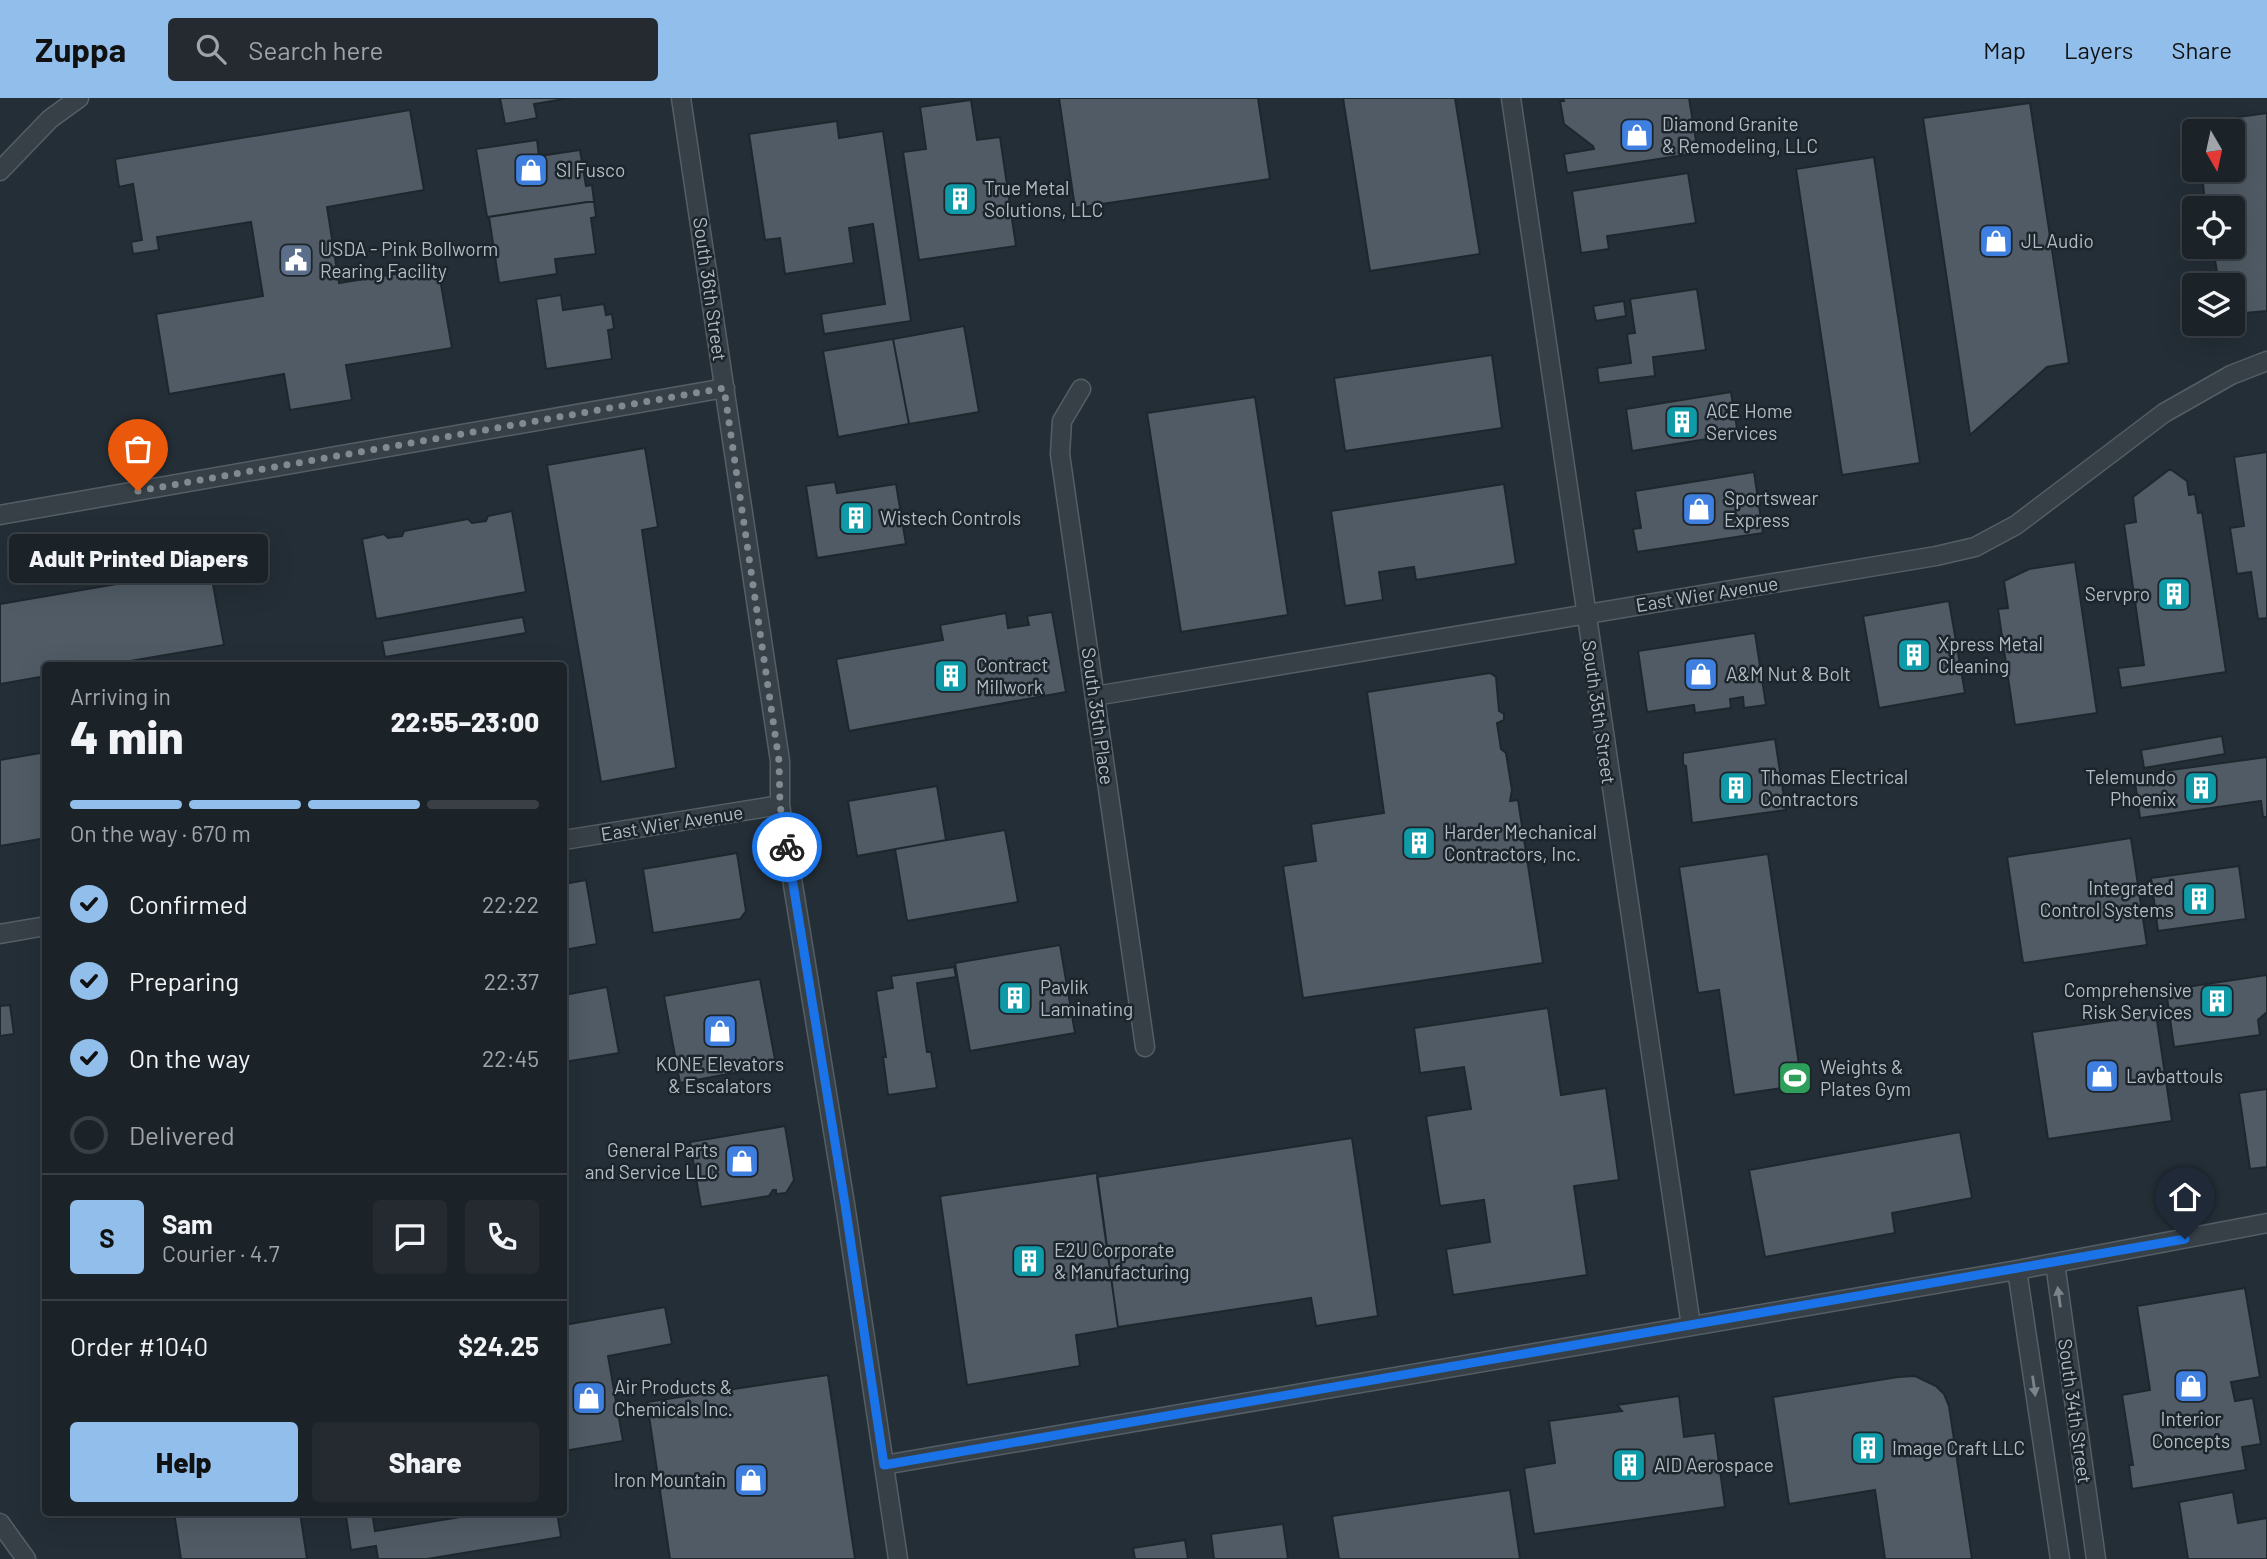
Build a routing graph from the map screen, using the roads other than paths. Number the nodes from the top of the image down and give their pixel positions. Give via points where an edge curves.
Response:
1 (79, 98) edge
2 (681, 98) edge
3 (1511, 98) edge
4 (0, 171) edge
5 (2267, 361) edge
6 (724, 388) junction
7 (1081, 388) dead end
8 (0, 515) edge
9 (1585, 614) junction
10 (1095, 696) junction
11 (780, 805) junction
12 (567, 840) edge
13 (42, 927) edge
14 (0, 934) edge
15 (1145, 1047) dead end
16 (2267, 1223) edge
17 (2055, 1263) junction
18 (2017, 1270) junction
19 (1690, 1326) junction
20 (884, 1465) junction
21 (0, 1523) edge
22 (26, 1559) edge
23 (898, 1559) edge
24 (2060, 1559) edge
25 (2096, 1559) edge

1 - 4 street via 50,118
2 - 6 street, South 36th Street
3 - 9 street, South 35th Street
5 - 9 street, East Wier Avenue via 2231,374 2164,413 2024,520 1975,547
6 - 8 street
6 - 11 street, South 36th Street via 779,761
7 - 10 street, South 35th Place via 1062,421 1060,454
9 - 10 street, East Wier Avenue
9 - 19 street, South 35th Street
10 - 15 street, South 35th Place
11 - 12 street, East Wier Avenue
11 - 20 street, South 36th Street
13 - 14 street
16 - 17 street
17 - 18 street
25 -> 17 street, South 34th Street
18 - 19 street
18 -> 24 street, South 34th Street
19 - 20 street
20 - 23 street, South 36th Street
21 - 22 street

